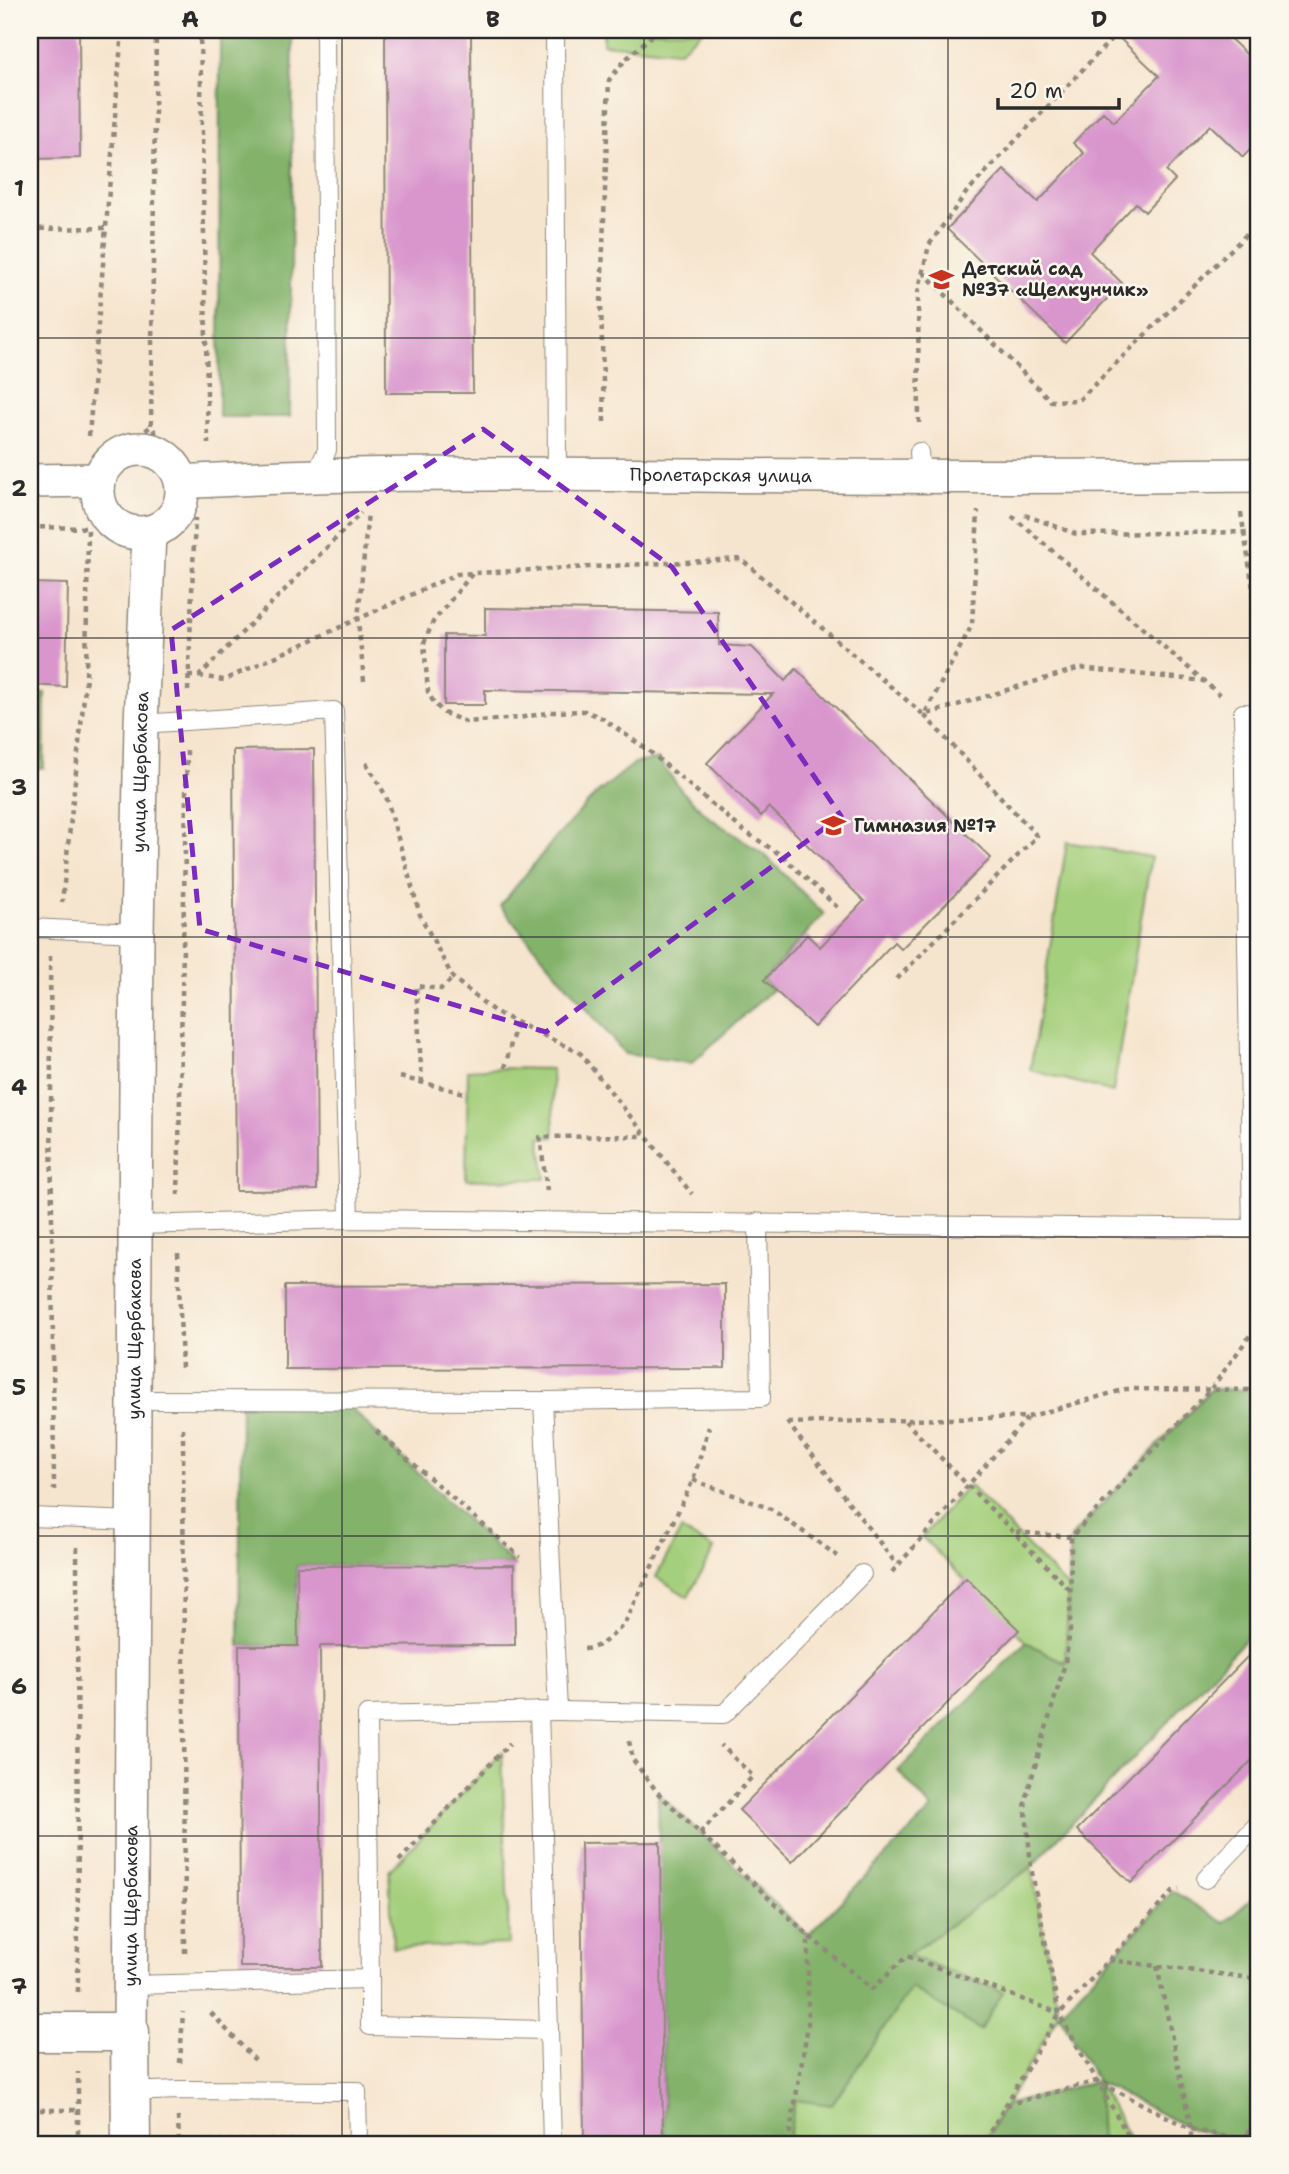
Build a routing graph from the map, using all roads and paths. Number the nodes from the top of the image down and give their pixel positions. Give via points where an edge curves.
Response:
1 (122, 30) edge
2 (156, 30) edge
3 (200, 30) edge
4 (325, 30) edge
5 (555, 30) edge
6 (657, 30) edge
7 (1120, 30) edge
8 (1252, 30) edge
9 (1259, 37) edge
10 (1259, 222) edge
11 (106, 228) junction
12 (30, 229) edge
13 (923, 272) junction
14 (604, 422) dead end
15 (151, 426) junction
16 (89, 436) dead end
17 (129, 443) dead end
18 (208, 452) dead end
19 (920, 464) junction
20 (179, 468) junction
21 (557, 474) junction
22 (1247, 475) edge
23 (315, 477) junction
24 (99, 480) junction
25 (30, 481) edge
26 (978, 507) dead end
27 (1002, 507) dead end
28 (196, 511) dead end
29 (1015, 512) dead end
30 (30, 527) edge
31 (1244, 532) junction
32 (1259, 532) edge
33 (149, 533) junction
34 (472, 573) junction
35 (358, 619) junction
36 (1259, 626) edge
37 (199, 676) junction
38 (364, 681) dead end
39 (1204, 681) junction
40 (334, 711) junction
41 (1251, 713) edge
42 (924, 715) junction
43 (188, 722) junction
44 (141, 724) junction
45 (62, 897) dead end
46 (838, 908) dead end
47 (30, 928) edge
48 (137, 933) junction
49 (40, 954) dead end
50 (453, 978) junction
51 (897, 979) dead end
52 (516, 1023) junction
53 (505, 1068) dead end
54 (400, 1077) dead end
55 (422, 1083) junction
56 (468, 1094) dead end
57 (645, 1136) junction
58 (349, 1219) junction
59 (551, 1220) junction
60 (714, 1222) junction
61 (758, 1222) junction
62 (178, 1224) junction
63 (137, 1225) junction
64 (1259, 1323) edge
65 (1211, 1389) junction
66 (1259, 1390) edge
67 (761, 1398) junction
68 (135, 1400) junction
69 (183, 1400) junction
70 (342, 1400) junction
71 (718, 1400) junction
72 (542, 1401) junction
73 (1028, 1417) junction
74 (904, 1420) junction
75 (788, 1423) junction
76 (693, 1480) junction
77 (969, 1485) junction
78 (30, 1517) edge
79 (55, 1518) junction
80 (134, 1521) junction
81 (1014, 1532) junction
82 (1071, 1537) junction
83 (897, 1565) junction
84 (862, 1574) junction
85 (552, 1586) junction
86 (1070, 1590) junction
87 (556, 1652) junction
88 (549, 1712) junction
89 (622, 1713) junction
90 (730, 1736) dead end
91 (1259, 1823) edge
92 (700, 1833) junction
93 (1206, 1879) joint
94 (369, 1893) junction
95 (808, 1935) junction
96 (1109, 1959) junction
97 (1157, 1966) junction
98 (370, 1979) junction
99 (1259, 1979) edge
100 (185, 1984) junction
101 (130, 1985) junction
102 (1059, 2014) junction
103 (549, 2030) junction
104 (30, 2032) edge
105 (79, 2032) junction
106 (130, 2032) junction
107 (1097, 2081) junction
108 (178, 2090) junction
109 (284, 2091) junction
110 (130, 2092) junction
111 (1005, 2105) junction
112 (1259, 2105) edge
113 (30, 2110) edge
114 (78, 2110) junction
115 (1191, 2129) junction
116 (340, 2140) dead end
117 (179, 2141) dead end
118 (1244, 2143) edge
119 (78, 2144) edge
120 (131, 2144) edge
121 (358, 2144) edge
122 (552, 2144) edge
123 (788, 2144) edge
124 (975, 2144) edge
125 (1133, 2144) edge
126 (1191, 2144) edge

1 - 11 path
2 - 15 path
3 - 18 path
4 - 23 lane via 327,450
5 - 21 lane
6 - 14 path via 610,80 601,301
7 - 13 path via 966,193 929,245
8 - 9 path
10 - 13 path via 1079,400 1051,401
11 - 12 path
11 - 16 path
13 - 19 path via 918,293
15 - 17 path
15 - 20 path
19 - 21 street, Пролетарская улица
19 - 22 street, Пролетарская улица
20 - 23 street, Пролетарская улица
20 - 24 street via 162,455 141,449 119,454
20 - 33 street via 179,508 172,520
21 - 23 street, Пролетарская улица
22 - 31 path
24 - 25 street
24 - 33 street via 97,494 109,520 120,529
26 - 42 path via 972,625
27 - 39 path
28 - 37 path via 188,676
29 - 31 path via 1076,534
30 - 45 path via 88,528 86,678
31 - 32 path
31 - 36 path
33 - 44 street, улица Щербакова
34 - 35 path via 457,574
34 - 42 path via 741,558
34 - 46 path via 433,622 424,643 428,692 444,713 466,722 585,711 602,718 744,831 782,855
35 - 37 path via 224,680
35 - 37 path via 369,505
35 - 38 path
39 - 41 path
39 - 42 path via 1080,668
40 - 43 lane
40 - 50 path via 386,796 420,915
40 - 58 lane
41 - 61 lane via 1252,1229
42 - 51 path via 1037,836
43 - 44 lane
43 - 62 path
44 - 48 street, улица Щербакова
47 - 48 lane
48 - 63 street, улица Щербакова
49 - 79 path via 50,954
50 - 52 path via 495,1013
50 - 55 path via 441,989 416,986
52 - 53 path
52 - 57 path via 580,1053
54 - 55 path
55 - 56 path
57 - 59 path via 540,1137
57 - 60 path
58 - 59 lane
58 - 62 lane
59 - 60 lane
60 - 61 lane
61 - 67 lane
62 - 63 lane
62 - 69 path
63 - 68 street, улица Щербакова
64 - 65 path
65 - 66 path
65 - 73 path via 1126,1389
65 - 82 path
67 - 71 lane
67 - 75 path
68 - 69 lane
68 - 80 street, улица Щербакова
69 - 70 lane
69 - 100 path
70 - 72 lane
70 - 85 path
71 - 72 lane
71 - 76 path
72 - 85 lane
73 - 74 path
73 - 77 path
74 - 75 path
74 - 77 path
75 - 83 path
76 - 84 path via 771,1509
76 - 87 path via 625,1623 594,1648
77 - 81 path
77 - 83 path
78 - 79 lane
79 - 80 lane
79 - 105 path via 77,1533
80 - 101 street, улица Щербакова
81 - 82 path
81 - 86 path
82 - 86 path
83 - 84 path via 880,1586
84 - 89 lane via 724,1714
85 - 87 lane
86 - 102 path via 1065,1663 1025,1801 1031,1867
87 - 88 lane
88 - 89 lane
88 - 94 path
88 - 94 lane via 367,1715
88 - 103 lane
89 - 92 path via 633,1760 658,1793
90 - 92 path via 721,1746 753,1776
91 - 93 lane
92 - 95 path
93 - 96 path via 1174,1891
94 - 98 lane
95 - 102 path via 872,1989 907,1956
95 - 123 path via 808,2025
96 - 97 path
96 - 102 path
97 - 99 path
97 - 115 path
98 - 100 lane
98 - 103 lane via 370,2026
100 - 101 lane
100 - 108 path
100 - 109 path
101 - 106 street, улица Щербакова
102 - 107 path
102 - 111 path
103 - 122 lane
104 - 105 street
105 - 106 street
105 - 114 path
106 - 110 street, улица Щербакова
107 - 111 path
107 - 115 path
107 - 125 path
108 - 109 lane
108 - 110 lane
109 - 121 lane via 357,2091
110 - 120 street, улица Щербакова
111 - 124 path via 987,2137
112 - 118 path
113 - 114 path
114 - 119 path
115 - 118 path
115 - 126 path
116 - 117 path

